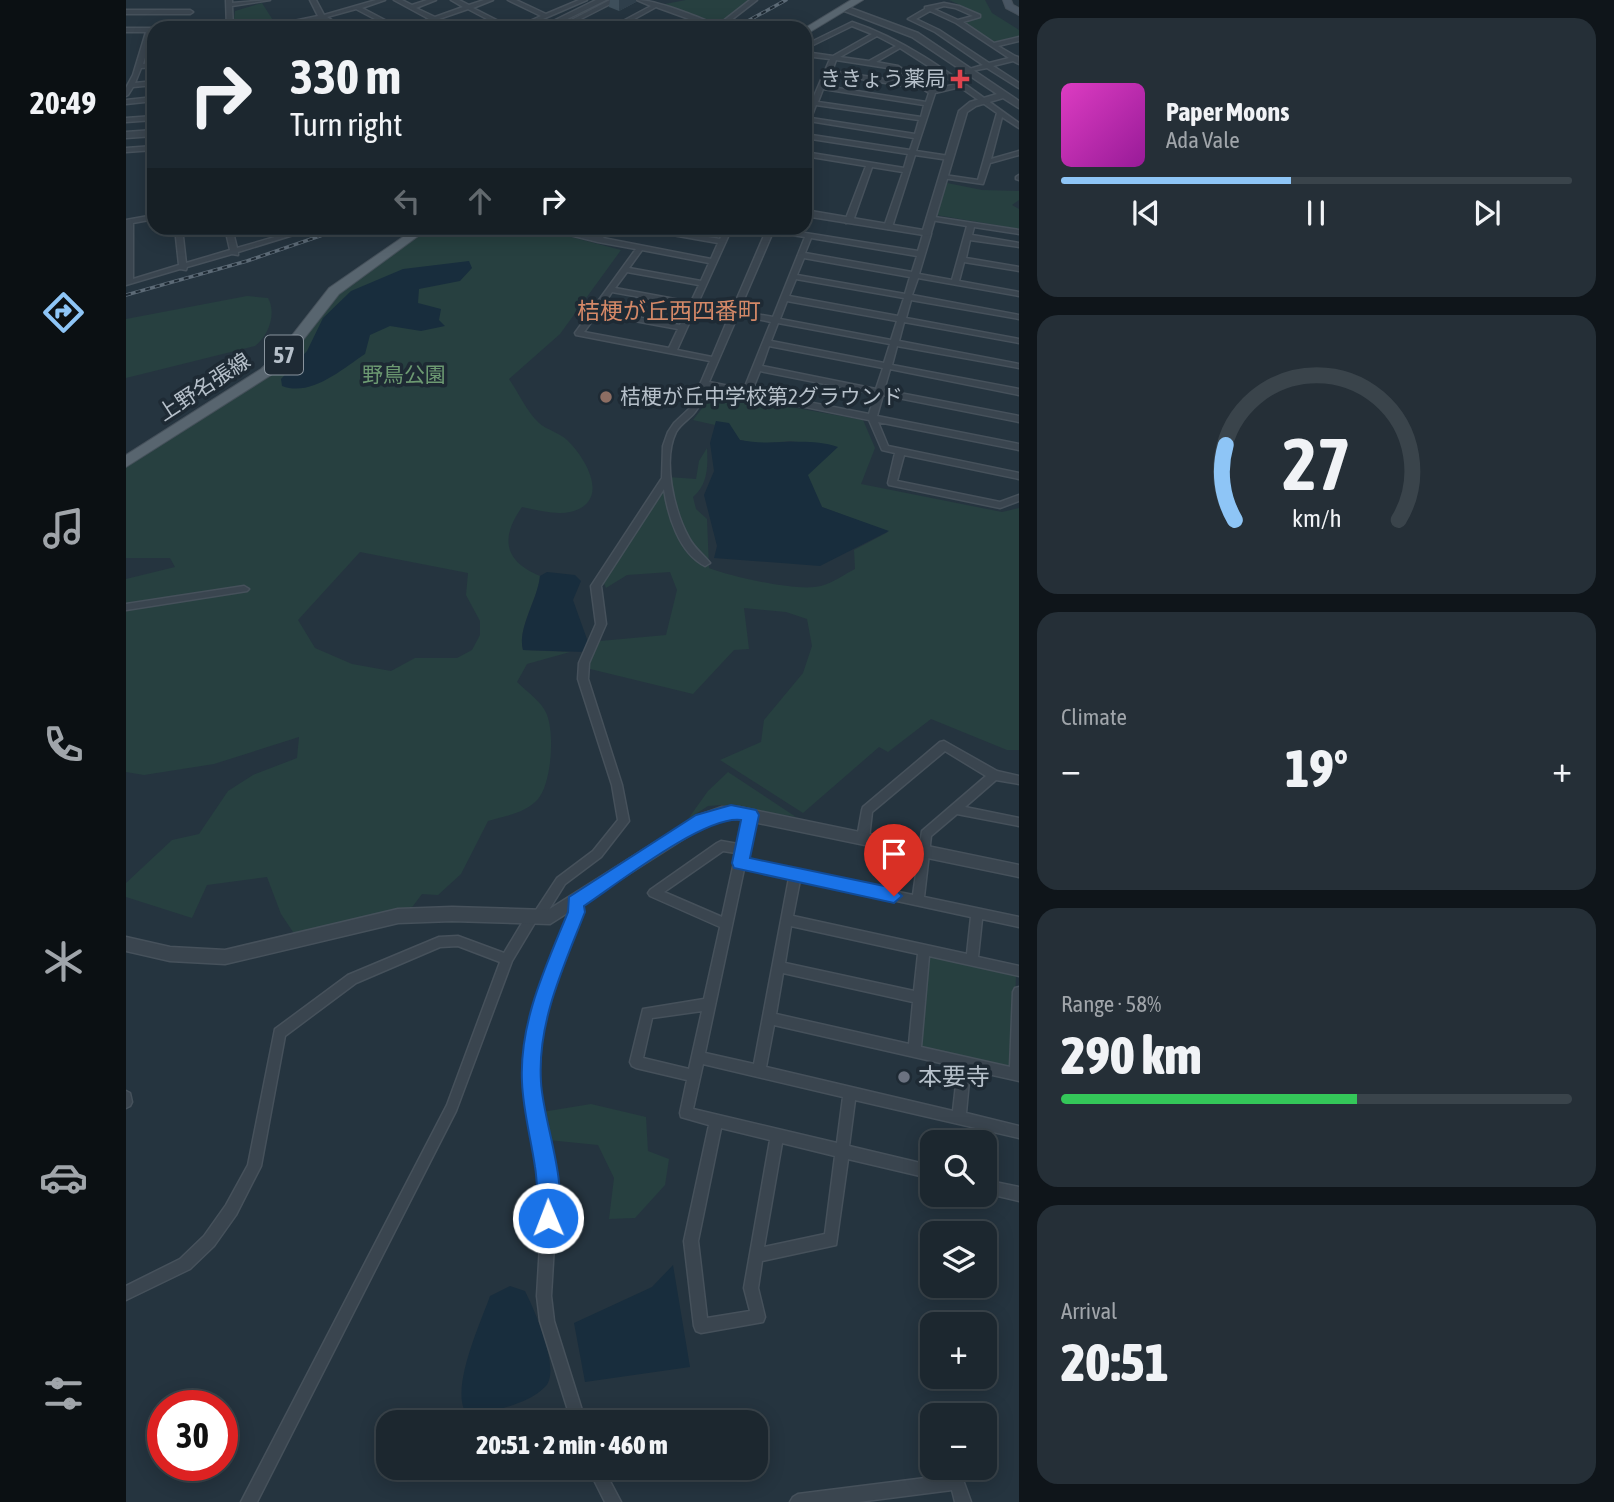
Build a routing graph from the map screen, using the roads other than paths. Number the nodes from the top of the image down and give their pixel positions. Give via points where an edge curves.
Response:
1 (152, 0) edge
2 (189, 0) edge
3 (267, 0) edge
4 (313, 0) edge
5 (382, 0) edge
6 (397, 0) edge
7 (433, 0) edge
8 (454, 0) edge
9 (490, 0) edge
10 (511, 0) edge
11 (602, 0) edge
12 (615, 0) edge
13 (640, 0) edge
14 (754, 0) edge
15 (858, 0) edge
16 (1007, 0) edge
17 (577, 1) edge
18 (229, 3) edge
19 (656, 5) junction
20 (356, 7) junction
21 (412, 7) junction
22 (470, 8) junction
23 (845, 8) junction
24 (927, 8) junction
25 (126, 12) edge
26 (151, 12) junction
27 (1019, 12) edge
28 (546, 16) junction
29 (322, 18) junction
30 (437, 19) junction
31 (230, 21) edge
32 (304, 21) edge
33 (328, 21) edge
34 (383, 21) edge
35 (431, 21) edge
36 (441, 21) edge
37 (495, 21) edge
38 (534, 21) edge
39 (558, 21) edge
40 (572, 21) edge
41 (626, 21) edge
42 (701, 21) edge
43 (726, 21) edge
44 (958, 22) junction
45 (812, 28) edge
46 (126, 30) edge
47 (147, 30) edge
48 (878, 33) junction
49 (1019, 39) edge
50 (147, 42) edge
51 (812, 44) edge
52 (901, 45) junction
53 (994, 46) junction
54 (144, 49) junction
55 (147, 49) edge
56 (812, 55) edge
57 (834, 58) junction
58 (1017, 59) edge
59 (870, 63) junction
60 (147, 65) edge
61 (989, 65) junction
62 (139, 66) junction
63 (968, 71) junction
64 (828, 72) junction
65 (126, 75) edge
66 (136, 75) junction
67 (147, 84) edge
68 (131, 85) junction
69 (959, 85) junction
70 (1019, 86) edge
71 (821, 87) junction
72 (925, 87) junction
73 (932, 92) junction
74 (126, 94) edge
75 (1003, 95) junction
76 (147, 100) edge
77 (983, 101) junction
78 (126, 102) edge
79 (814, 103) junction
80 (928, 103) junction
81 (1019, 105) edge
82 (812, 108) edge
83 (1000, 113) junction
84 (147, 118) edge
85 (126, 120) edge
86 (923, 120) junction
87 (812, 122) edge
88 (1019, 126) edge
89 (147, 134) edge
90 (126, 135) edge
91 (917, 136) junction
92 (812, 137) edge
93 (147, 148) edge
94 (126, 150) edge
95 (912, 153) junction
96 (1019, 153) edge
97 (812, 155) edge
98 (949, 158) junction
99 (987, 162) junction
100 (870, 164) junction
101 (906, 170) junction
102 (943, 177) junction
103 (812, 214) edge
104 (147, 217) edge
105 (931, 218) junction
106 (849, 220) junction
107 (128, 221) edge
108 (971, 224) junction
109 (888, 227) junction
110 (1019, 232) edge
111 (927, 234) junction
112 (179, 235) edge
113 (230, 235) edge
114 (290, 235) edge
115 (413, 235) edge
116 (576, 235) edge
117 (601, 235) edge
118 (683, 235) edge
119 (726, 235) edge
120 (765, 235) edge
121 (809, 235) joint
122 (284, 237) joint
123 (967, 237) junction
124 (598, 240) junction
125 (723, 242) junction
126 (1019, 246) edge
127 (639, 249) junction
128 (235, 253) junction
129 (920, 254) junction
130 (802, 255) junction
131 (961, 259) junction
132 (713, 262) junction
133 (183, 268) junction
134 (625, 269) junction
135 (1019, 269) edge
136 (915, 275) junction
137 (793, 276) junction
138 (128, 283) edge
139 (955, 283) junction
140 (704, 284) junction
141 (610, 289) junction
142 (1019, 294) edge
143 (908, 297) junction
144 (785, 298) junction
145 (694, 305) junction
146 (594, 311) junction
147 (735, 313) junction
148 (1019, 317) edge
149 (901, 319) junction
150 (776, 320) junction
151 (683, 328) junction
152 (1019, 341) edge
153 (894, 342) junction
154 (766, 343) junction
155 (672, 351) junction
156 (715, 360) junction
157 (1019, 366) edge
158 (887, 367) junction
159 (757, 368) junction
160 (704, 384) junction
161 (880, 391) junction
162 (1019, 392) edge
163 (747, 393) junction
164 (872, 417) junction
165 (1019, 419) edge
166 (1019, 447) edge
167 (900, 452) junction
168 (126, 463) edge
169 (1019, 475) edge
170 (665, 480) junction
171 (1019, 498) edge
172 (705, 563) dead end
173 (244, 589) dead end
174 (126, 607) edge
175 (994, 775) junction
176 (1019, 780) edge
177 (955, 809) junction
178 (750, 815) junction
179 (1019, 822) edge
180 (863, 838) junction
181 (743, 850) junction
182 (923, 851) junction
183 (740, 863) junction
184 (1019, 871) edge
185 (794, 875) junction
186 (918, 901) junction
187 (575, 903) junction
188 (977, 913) junction
189 (535, 917) junction
190 (786, 920) junction
191 (1019, 922) edge
192 (726, 924) junction
193 (126, 944) edge
194 (924, 950) junction
195 (508, 959) junction
196 (972, 960) junction
197 (778, 967) junction
198 (1019, 971) edge
199 (1019, 992) edge
200 (919, 998) junction
201 (710, 1004) junction
202 (769, 1018) junction
203 (1018, 1021) edge
204 (914, 1051) junction
205 (698, 1057) junction
206 (965, 1063) junction
207 (760, 1071) junction
208 (1017, 1075) edge
209 (694, 1076) junction
210 (850, 1092) junction
211 (959, 1118) junction
212 (716, 1120) junction
213 (1019, 1132) edge
214 (777, 1135) junction
215 (842, 1151) junction
216 (920, 1170) edge
217 (997, 1189) edge
218 (1019, 1194) edge
219 (756, 1255) junction
220 (126, 1293) edge
221 (575, 1410) edge
222 (601, 1480) edge
223 (249, 1502) edge
224 (613, 1502) edge
225 (798, 1502) edge
226 (962, 1502) edge

1 - 26 street
2 - 26 street via 190,13
3 - 18 street
4 - 29 street
5 - 20 street
6 - 21 street
7 - 21 street
8 - 22 street
9 - 22 street
10 - 28 street
11 - 39 street
12 - 40 street
13 - 19 street
14 - 43 street
15 - 23 main road
16 - 27 main road
17 - 28 street
18 - 31 street
19 - 41 street
19 - 42 street
20 - 29 street
20 - 34 street
21 - 30 street
22 - 30 street
22 - 37 street
23 - 45 main road
23 - 63 street via 908,32
24 - 44 street
24 - 44 street via 946,0 978,16
24 - 61 street via 911,19
25 - 26 street
28 - 38 street
29 - 32 street
29 - 33 street
30 - 35 street
30 - 36 street
44 - 53 street
46 - 47 street
48 - 51 street via 852,24
48 - 52 street
48 - 57 street
49 - 53 street
50 - 54 street
52 - 59 street
52 - 69 street
53 - 58 street
54 - 55 street
54 - 62 street
56 - 57 street
57 - 59 street
57 - 64 street
58 - 61 street
59 - 72 street via 896,67
60 - 62 street
61 - 63 street
61 - 70 street
62 - 66 street
63 - 75 street
64 - 71 street
64 - 72 street
65 - 66 street
66 - 68 street
67 - 68 street
68 - 74 street
69 - 73 street
69 - 77 street
71 - 79 street
71 - 80 street
72 - 73 street
73 - 80 street
75 - 77 street
75 - 81 street
76 - 78 street
77 - 83 street
77 - 98 street via 964,110
79 - 82 street
79 - 86 street
80 - 86 street
83 - 88 street
83 - 99 street
84 - 85 street
86 - 91 street
87 - 91 street
89 - 90 street
91 - 95 street
92 - 95 street
93 - 94 street
95 - 98 street
95 - 101 street
96 - 99 street
97 - 100 street
98 - 102 street
99 - 102 street via 981,183
100 - 101 street
100 - 106 street
101 - 109 street
102 - 105 street
103 - 106 street
104 - 107 street
105 - 108 street
105 - 111 street
106 - 109 street
107 - 138 street
108 - 110 street
108 - 123 street
109 - 111 street
111 - 129 street
112 - 133 street
113 - 128 street
114 - 122 street
115 - 168 main road, 上野名張線 / 57 via 334,291 266,372
116 - 124 street
117 - 124 street
118 - 125 street
119 - 125 street
120 - 147 street
121 - 129 street
121 - 130 street
122 - 128 street
123 - 126 street
123 - 131 street
124 - 127 street
125 - 132 street
127 - 132 street
127 - 134 street
128 - 133 street
129 - 136 street
130 - 136 street
130 - 137 street
131 - 135 street
131 - 139 street
132 - 140 street
133 - 138 street
134 - 140 street
134 - 141 street
136 - 139 street
136 - 143 street
137 - 143 street
137 - 144 street
139 - 142 street
140 - 145 street
141 - 145 street
141 - 146 street
143 - 148 street
143 - 149 street
144 - 149 street
144 - 150 street
145 - 147 street
145 - 151 street
146 - 151 street
146 - 155 street via 579,333
147 - 150 street
147 - 156 street
149 - 152 street
149 - 153 street
150 - 153 street
150 - 154 street
151 - 155 street
153 - 157 street
153 - 158 street
154 - 158 street
154 - 159 street
155 - 156 street
156 - 160 street
158 - 161 street
158 - 162 street
159 - 161 street
159 - 163 street
160 - 163 street
160 - 170 street via 692,412 672,433
161 - 164 street
161 - 165 street
163 - 164 street
164 - 166 street
164 - 167 street via 884,448
167 - 169 street
167 - 171 street via 892,483 1000,505
170 - 172 street via 685,539
170 - 189 street via 596,586 601,624 583,668 624,821 597,854 561,881
173 - 174 street
175 - 176 street
175 - 177 street
175 - 180 street via 944,745 867,810
177 - 179 street
177 - 182 street via 926,834
178 - 180 street
178 - 181 street
178 - 187 street via 731,812 709,817
180 - 182 street
181 - 183 street
181 - 192 street via 721,846 654,893
182 - 184 street
182 - 186 street
183 - 185 street
183 - 192 street
185 - 186 street
185 - 190 street
186 - 188 street
187 - 189 street via 550,917
187 - 221 street via 576,912 541,1004 531,1083 550,1194 544,1296 547,1321
188 - 191 street
188 - 196 street
189 - 193 street via 398,916 225,957 170,954
189 - 195 street
190 - 194 street
190 - 197 street
192 - 201 street
194 - 196 street
194 - 200 street
195 - 220 street via 458,941 439,942 352,979 279,1033 254,1166 231,1210 185,1264
195 - 223 street via 452,1107
196 - 198 street
197 - 200 street
197 - 202 street
199 - 203 street
200 - 204 street
201 - 205 street
201 - 209 street via 647,1013 636,1062
202 - 204 street
202 - 207 street
203 - 208 street
204 - 206 street
205 - 207 street
205 - 209 street
206 - 208 street
206 - 211 street
207 - 210 street
209 - 212 street via 686,1113
210 - 211 street
210 - 215 street
211 - 213 street
212 - 214 street
212 - 219 street via 691,1241 701,1326 758,1317 751,1288
214 - 215 street
214 - 219 street
215 - 216 street
215 - 219 street via 831,1240
217 - 218 street
222 - 224 street
225 - 226 street via 957,1482

